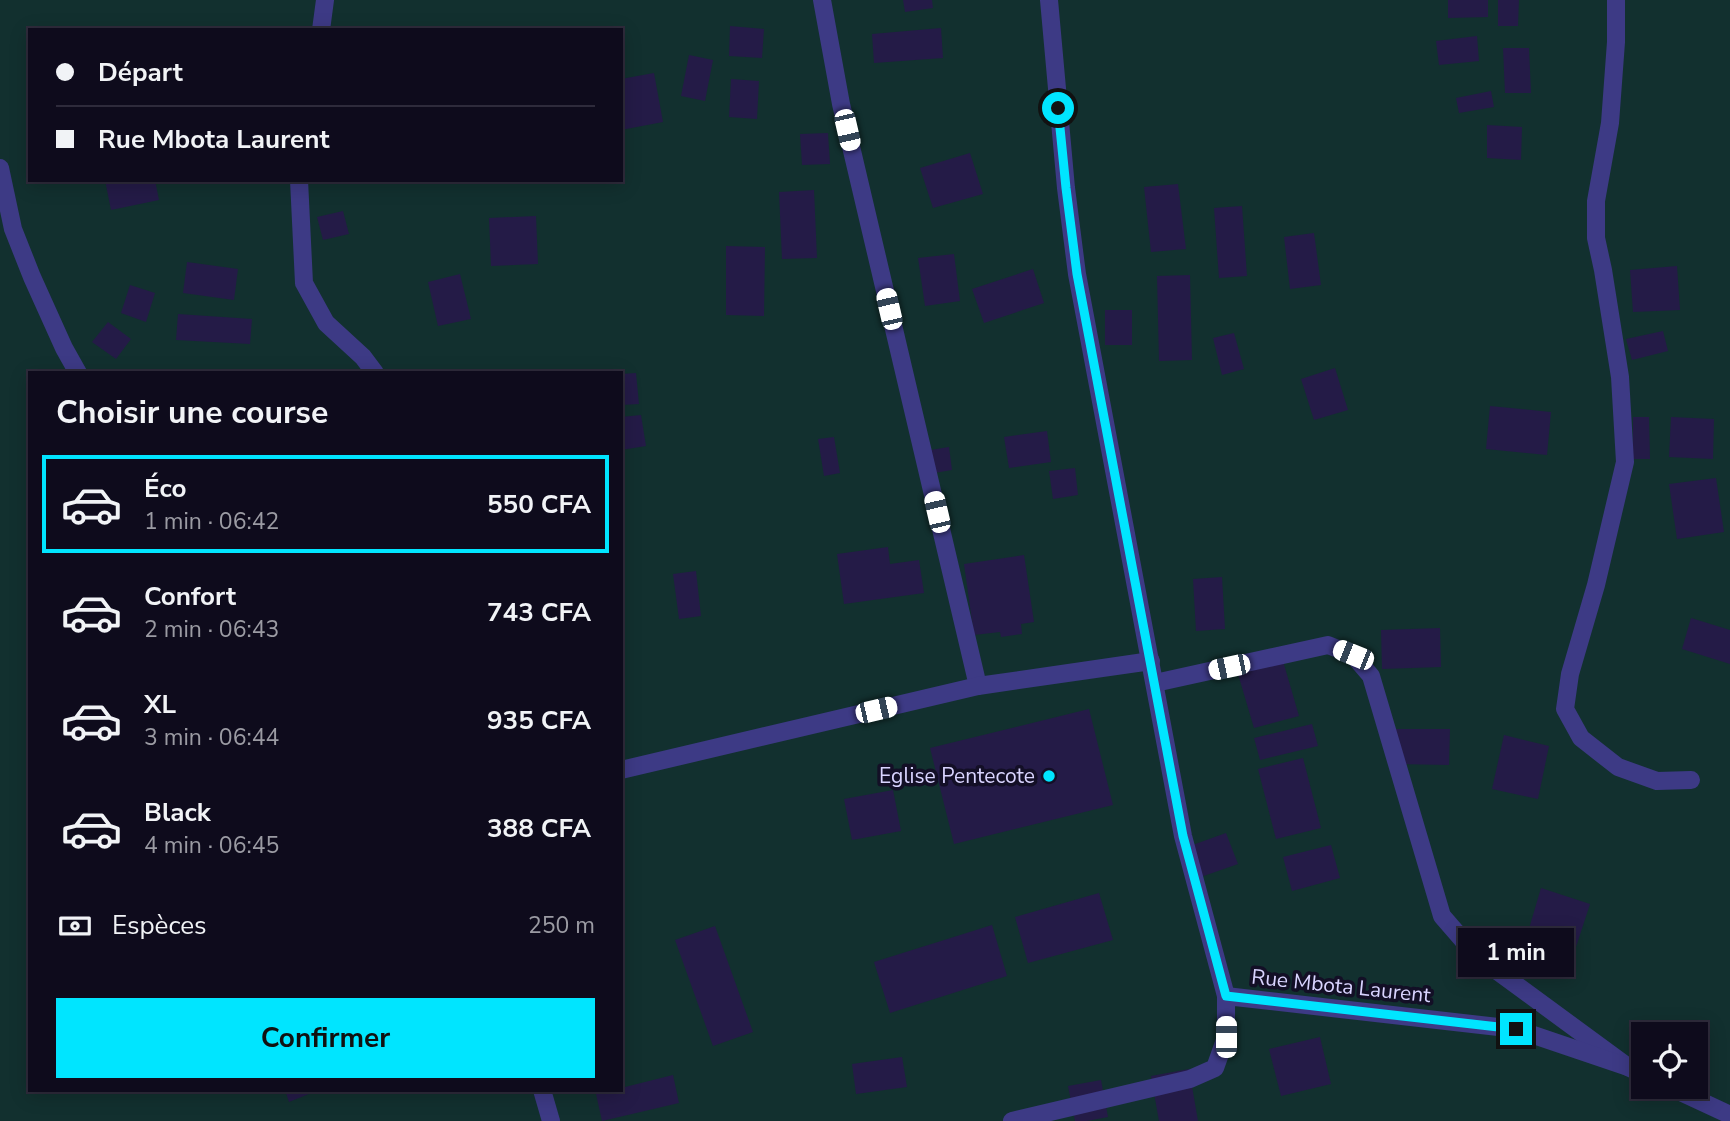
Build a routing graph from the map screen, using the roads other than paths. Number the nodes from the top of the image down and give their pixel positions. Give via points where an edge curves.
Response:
1 (325, 0) edge
2 (822, 0) edge
3 (1049, 0) edge
4 (1616, 0) edge
5 (321, 28) edge
6 (0, 168) edge
7 (299, 182) edge
8 (77, 371) edge
9 (374, 371) edge
10 (1151, 661) junction
11 (1155, 683) junction
12 (978, 686) junction
13 (623, 770) edge
14 (1691, 780) dead end
15 (1226, 996) junction
16 (1631, 1067) edge
17 (1631, 1069) edge
18 (543, 1092) edge
19 (1696, 1099) edge
20 (1730, 1115) edge
21 (551, 1121) edge
22 (1012, 1121) edge

1 - 5 street
2 - 12 street via 844,117
3 - 10 street via 1077,274
4 - 14 street via 1610,123 1596,201 1596,237 1620,377 1625,462 1565,709 1581,738 1618,767 1657,781
6 - 8 street via 13,229
7 - 9 street via 304,283 326,323
10 - 11 street
10 - 12 street
11 - 15 street via 1183,836
11 - 16 street via 1328,645 1353,655 1371,676 1442,916 1489,965
12 - 13 street
15 - 17 street, Rue Mbota Laurent via 1516,1029
15 - 22 street, Rue Mbota Laurent via 1226,1037 1215,1068 1190,1079
18 - 21 street
19 - 20 street

